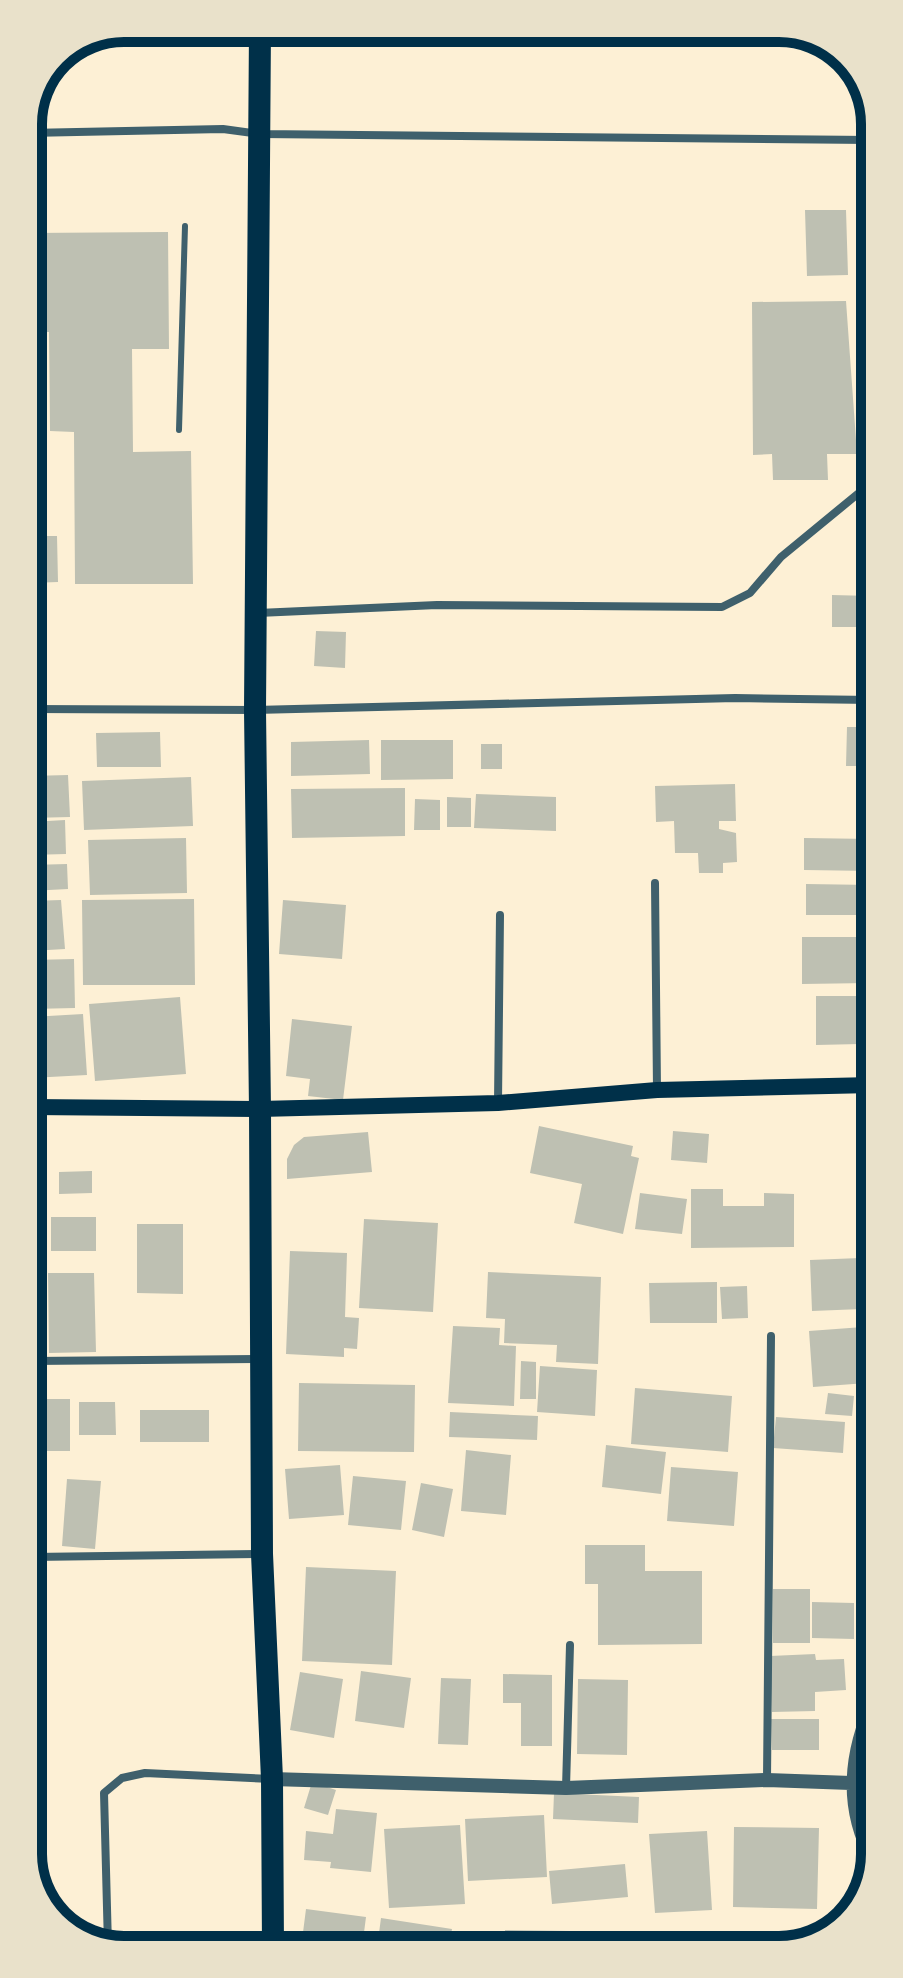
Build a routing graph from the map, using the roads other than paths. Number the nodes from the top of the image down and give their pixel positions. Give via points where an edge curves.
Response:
1 (260, 42) edge
2 (42, 133) edge
3 (260, 134) junction
4 (861, 140) edge
5 (185, 226) dead end
6 (179, 430) dead end
7 (861, 491) edge
8 (256, 613) junction
9 (861, 700) edge
10 (42, 709) edge
11 (255, 710) junction
12 (655, 883) dead end
13 (500, 915) dead end
14 (861, 1085) edge
15 (657, 1090) junction
16 (498, 1103) junction
17 (42, 1107) edge
18 (260, 1109) junction
19 (771, 1336) dead end
20 (261, 1359) junction
21 (42, 1361) edge
22 (262, 1554) junction
23 (42, 1557) edge
24 (570, 1645) dead end
25 (861, 1727) edge
26 (272, 1779) junction
27 (767, 1780) junction
28 (851, 1783) junction
29 (566, 1788) junction
30 (861, 1828) edge
31 (108, 1934) edge
32 (273, 1936) edge

1 - 3 highway
2 - 3 street via 223,129
3 - 4 street
3 - 8 highway
5 - 6 lane
7 - 8 street via 781,557 750,593 722,607 437,605
8 - 11 highway
9 - 11 street
10 - 11 street
11 - 18 highway
12 - 15 street
13 - 16 street
14 - 15 main road
15 - 16 main road
16 - 18 main road
17 - 18 main road
18 - 20 highway
19 - 27 street
20 - 21 street
20 - 22 highway
22 - 23 street
22 - 26 highway
24 - 29 street
25 - 28 street
26 - 29 street
26 - 31 street via 145,1773 122,1778 104,1793
26 - 32 highway
27 - 28 street
27 - 29 street
28 - 30 street

